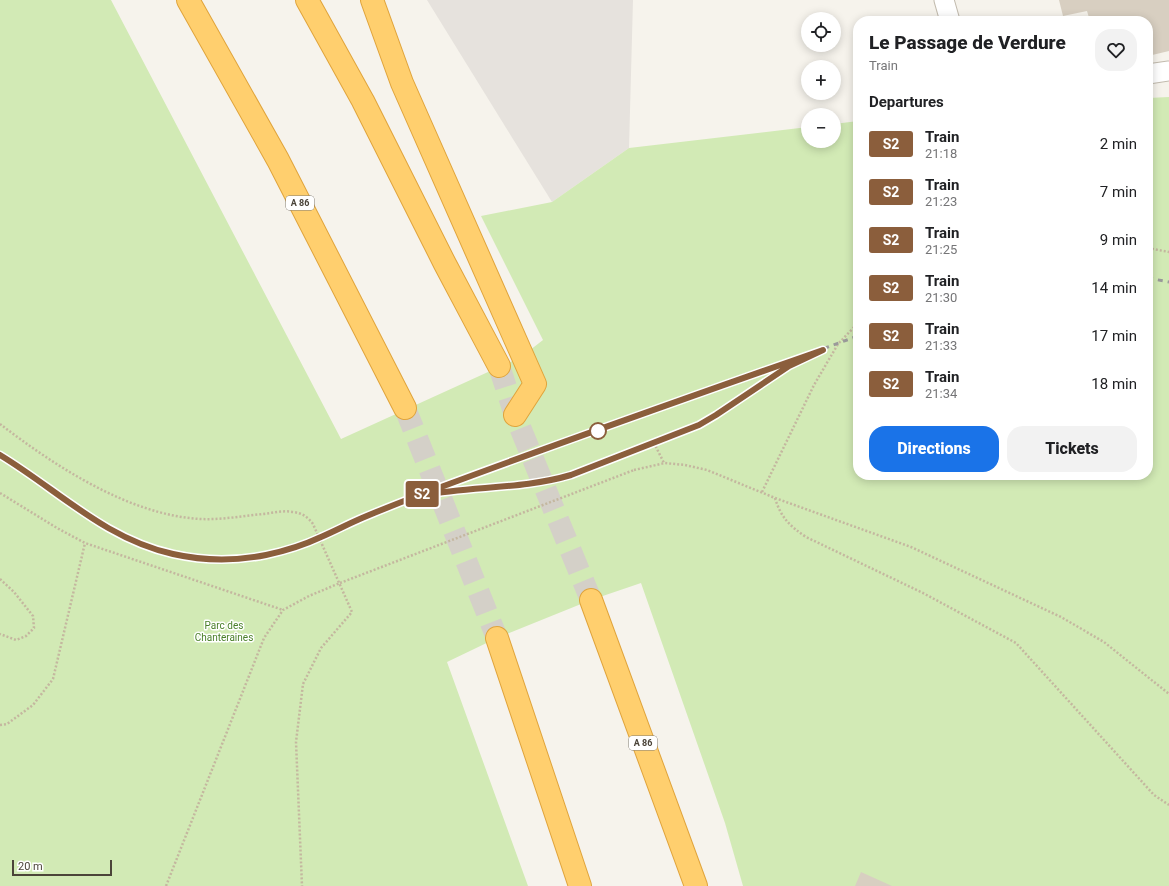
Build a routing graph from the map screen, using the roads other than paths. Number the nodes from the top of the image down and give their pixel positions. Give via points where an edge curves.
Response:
1 (188, 0) edge
2 (307, 0) edge
3 (372, 0) edge
4 (944, 0) edge
5 (949, 16) edge
6 (1169, 71) edge
7 (1153, 73) edge
8 (498, 366) tunnel mouth
9 (405, 408) tunnel mouth
10 (515, 415) dead end
11 (590, 600) tunnel mouth
12 (497, 638) tunnel mouth
13 (580, 886) edge
14 (696, 886) edge

1 - 9 highway, A 86 via 278,160
2 - 8 highway via 363,101
3 - 10 highway via 402,83 535,384
4 - 5 lane
6 - 7 lane
11 - 14 highway, A 86
12 - 13 highway

